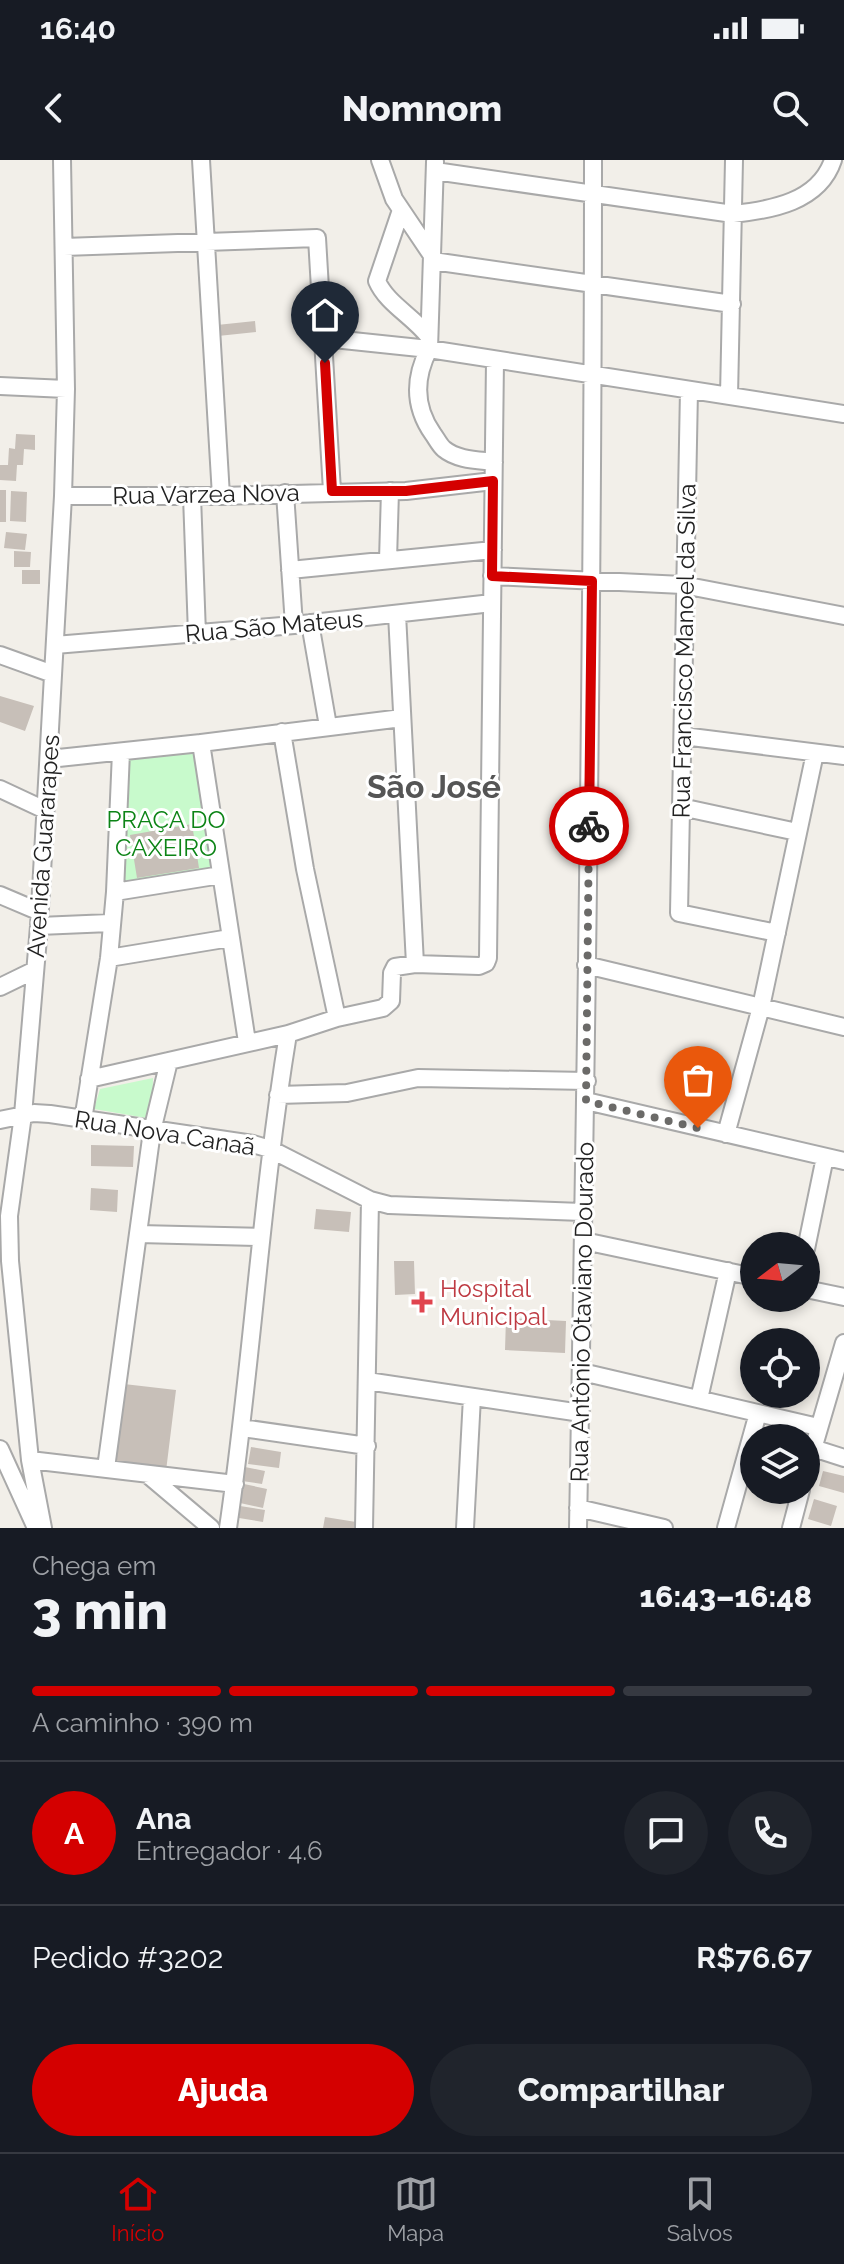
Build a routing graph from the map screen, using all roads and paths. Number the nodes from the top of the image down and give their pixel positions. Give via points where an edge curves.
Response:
1 (62, 160) edge
2 (201, 160) edge
3 (380, 160) edge
4 (593, 160) edge
5 (734, 160) edge
6 (833, 160) edge
7 (435, 165) edge
8 (593, 194) junction
9 (401, 210) junction
10 (733, 214) junction
11 (207, 243) junction
12 (64, 247) junction
13 (433, 259) junction
14 (591, 284) junction
15 (732, 304) junction
16 (324, 338) junction
17 (429, 343) junction
18 (495, 360) junction
19 (591, 375) junction
20 (0, 386) edge
21 (66, 389) junction
22 (689, 390) junction
23 (729, 396) junction
24 (844, 414) edge
25 (494, 462) junction
26 (493, 481) junction
27 (332, 491) junction
28 (390, 491) junction
29 (285, 493) junction
30 (63, 496) junction
31 (192, 496) junction
32 (221, 496) junction
33 (493, 550) junction
34 (388, 560) junction
35 (290, 570) junction
36 (492, 576) junction
37 (592, 581) junction
38 (685, 586) junction
39 (492, 603) junction
40 (397, 614) junction
41 (844, 616) edge
42 (302, 624) junction
43 (197, 634) junction
44 (55, 645) junction
45 (0, 655) edge
46 (53, 674) junction
47 (402, 718) junction
48 (328, 726) junction
49 (282, 732) junction
50 (683, 736) junction
51 (201, 743) junction
52 (121, 752) junction
53 (815, 753) junction
54 (844, 756) edge
55 (49, 759) junction
56 (0, 789) edge
57 (681, 807) junction
58 (45, 810) junction
59 (797, 832) junction
60 (221, 875) junction
61 (115, 892) junction
62 (0, 895) edge
63 (39, 919) junction
64 (110, 923) junction
65 (777, 933) junction
66 (230, 938) junction
67 (109, 958) junction
68 (415, 964) junction
69 (586, 965) junction
70 (35, 970) junction
71 (0, 987) edge
72 (761, 1007) junction
73 (337, 1018) junction
74 (844, 1027) edge
75 (288, 1034) junction
76 (247, 1042) junction
77 (169, 1061) junction
78 (89, 1079) junction
79 (587, 1081) junction
80 (278, 1095) junction
81 (586, 1101) junction
82 (23, 1115) junction
83 (0, 1120) edge
84 (83, 1120) junction
85 (152, 1131) junction
86 (726, 1134) junction
87 (270, 1149) junction
88 (825, 1157) junction
89 (844, 1161) edge
90 (370, 1200) junction
91 (582, 1212) junction
92 (810, 1232) edge
93 (139, 1234) junction
94 (261, 1237) junction
95 (584, 1241) junction
96 (728, 1271) junction
97 (740, 1274) edge
98 (820, 1292) edge
99 (844, 1297) edge
100 (844, 1343) edge
101 (582, 1372) junction
102 (367, 1381) junction
103 (472, 1397) junction
104 (699, 1399) junction
105 (581, 1413) junction
106 (758, 1413) junction
107 (805, 1424) edge
108 (819, 1424) edge
109 (242, 1428) junction
110 (367, 1446) junction
111 (0, 1449) edge
112 (820, 1450) edge
113 (844, 1458) edge
114 (30, 1460) junction
115 (106, 1468) junction
116 (146, 1473) junction
117 (235, 1484) junction
118 (797, 1504) edge
119 (578, 1508) junction
120 (36, 1528) edge
121 (43, 1528) edge
122 (211, 1528) edge
123 (228, 1528) edge
124 (364, 1528) edge
125 (465, 1528) edge
126 (578, 1528) edge
127 (664, 1528) edge
128 (726, 1528) edge
129 (791, 1528) edge

1 - 12 street, Avenida Guararapes
2 - 11 street
3 - 9 street
4 - 8 street, Rua Antônio Otaviano Dourado
5 - 10 street
6 - 10 street via 806,194 782,206
7 - 8 street
7 - 13 street
8 - 10 street
8 - 14 street, Rua Antônio Otaviano Dourado
9 - 13 street
9 - 17 street via 377,281 383,295 409,314
10 - 15 street
11 - 12 street
11 - 16 street via 317,238
11 - 32 street
12 - 21 street, Avenida Guararapes
13 - 14 street
13 - 17 street
14 - 15 street
14 - 19 street, Rua Antônio Otaviano Dourado
15 - 23 street
16 - 17 street
16 - 27 street
17 - 18 street
17 - 25 street via 417,401 427,425 445,450
18 - 19 street
18 - 25 street
19 - 22 street
19 - 37 street, Rua Antônio Otaviano Dourado
20 - 21 street
21 - 30 street, Avenida Guararapes
22 - 23 street
22 - 38 street, Rua Francisco Manoel da Silva
23 - 24 street
25 - 26 street
26 - 28 street, Rua Varzea Nova
26 - 33 street
27 - 28 street, Rua Varzea Nova
27 - 29 street, Rua Varzea Nova
28 - 34 street
29 - 32 street, Rua Varzea Nova
29 - 35 street
30 - 31 street, Rua Varzea Nova
30 - 44 street, Avenida Guararapes
31 - 32 street, Rua Varzea Nova
31 - 43 street
33 - 34 street
33 - 36 street
34 - 35 street
35 - 42 street
36 - 37 street
36 - 39 street
37 - 38 street
37 - 69 street, Rua Antônio Otaviano Dourado
38 - 41 street
38 - 50 street, Rua Francisco Manoel da Silva
39 - 40 street, Rua São Mateus
39 - 68 street via 488,958 479,966
40 - 42 street, Rua São Mateus
40 - 47 street
42 - 43 street, Rua São Mateus
42 - 48 street
43 - 44 street, Rua São Mateus
44 - 46 street, Avenida Guararapes
45 - 46 street
46 - 55 street, Avenida Guararapes
47 - 48 street
47 - 68 street
48 - 49 street
49 - 51 street
49 - 73 street
50 - 53 street
50 - 57 street, Rua Francisco Manoel da Silva
51 - 52 street
51 - 60 street
52 - 55 street
52 - 61 street
53 - 54 street
53 - 59 street
55 - 58 street, Avenida Guararapes
56 - 58 street
57 - 59 street
57 - 65 street, Rua Francisco Manoel da Silva via 679,913
58 - 63 street, Avenida Guararapes
59 - 65 street
60 - 61 street
60 - 66 street
61 - 64 street
62 - 63 street
63 - 64 street
63 - 70 street, Avenida Guararapes
64 - 67 street
65 - 72 street
66 - 67 street
66 - 76 street
67 - 78 street
68 - 73 street via 395,967 388,1005
69 - 72 street
69 - 79 street, Rua Antônio Otaviano Dourado
70 - 71 street
70 - 82 street, Avenida Guararapes
72 - 74 street
72 - 86 street
73 - 75 street
75 - 76 street
75 - 80 street
76 - 77 street
77 - 78 street
77 - 85 street
78 - 84 street
79 - 80 street via 418,1078 347,1093
79 - 81 street, Rua Antônio Otaviano Dourado
80 - 87 street
81 - 86 street
81 - 91 street, Rua Antônio Otaviano Dourado
82 - 83 street, Rua Nova Canaã
82 - 84 street, Rua Nova Canaã
82 - 114 street, Avenida Guararapes via 9,1216
84 - 85 street, Rua Nova Canaã
85 - 87 street, Rua Nova Canaã
85 - 93 street
86 - 88 street
87 - 90 street, Rua Nova Canaã
87 - 94 street
88 - 89 street
88 - 92 street
90 - 91 street, Rua Nova Canaã
90 - 102 street
91 - 95 street, Rua Antônio Otaviano Dourado
93 - 94 street
93 - 115 street
94 - 109 street
95 - 96 street
95 - 101 street, Rua Antônio Otaviano Dourado
96 - 97 street
96 - 104 street
98 - 99 street
100 - 108 street
101 - 104 street
101 - 105 street, Rua Antônio Otaviano Dourado
102 - 103 street
102 - 110 street
103 - 105 street
103 - 125 street
104 - 106 street
105 - 119 street, Rua Antônio Otaviano Dourado
106 - 107 street
106 - 128 street
109 - 110 street
109 - 117 street
110 - 124 street
111 - 120 street
112 - 113 street
114 - 115 street
114 - 121 street, Avenida Guararapes
115 - 116 street
116 - 117 street
116 - 122 street
117 - 123 street
118 - 129 street
119 - 126 street, Rua Antônio Otaviano Dourado
119 - 127 street

